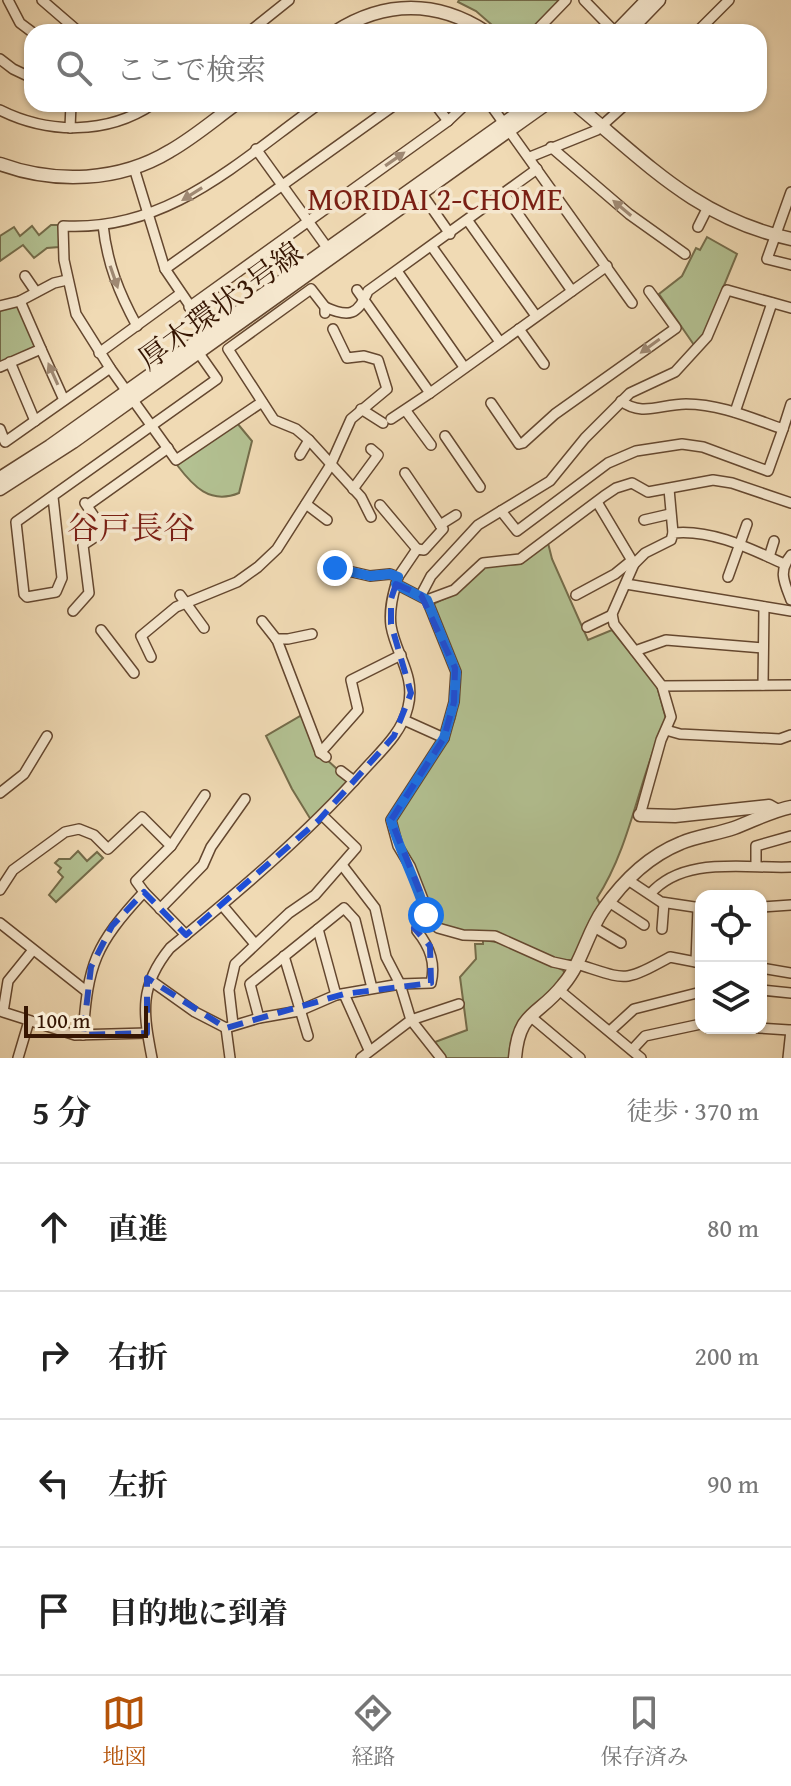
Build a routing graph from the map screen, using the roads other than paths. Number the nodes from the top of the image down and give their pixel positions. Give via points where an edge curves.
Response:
1 (8, 0) edge
2 (42, 0) edge
3 (289, 0) edge
4 (566, 0) edge
5 (584, 0) edge
6 (647, 0) edge
7 (659, 0) edge
8 (729, 0) edge
9 (426, 3) edge
10 (70, 24) edge
11 (263, 24) edge
12 (350, 24) edge
13 (474, 24) edge
14 (543, 24) edge
15 (608, 24) edge
16 (624, 24) edge
17 (636, 24) edge
18 (705, 24) edge
19 (24, 26) edge
20 (0, 59) edge
21 (24, 74) edge
22 (0, 110) edge
23 (71, 112) edge
24 (139, 112) edge
25 (222, 112) edge
26 (308, 112) edge
27 (385, 112) edge
28 (441, 112) edge
29 (458, 112) edge
30 (496, 112) edge
31 (523, 112) edge
32 (533, 112) edge
33 (585, 112) edge
34 (617, 112) edge
35 (448, 121) junction
36 (602, 126) junction
37 (70, 128) junction
38 (507, 128) junction
39 (551, 147) junction
40 (256, 149) junction
41 (530, 157) junction
42 (0, 165) edge
43 (134, 168) junction
44 (537, 169) junction
45 (283, 184) junction
46 (791, 192) edge
47 (422, 194) junction
48 (504, 194) junction
49 (707, 209) junction
50 (147, 215) junction
51 (309, 221) junction
52 (468, 221) junction
53 (103, 225) junction
54 (698, 227) dead end
55 (450, 234) junction
56 (774, 235) junction
57 (791, 239) edge
58 (432, 247) junction
59 (330, 252) junction
60 (685, 254) dead end
61 (791, 265) edge
62 (607, 266) junction
63 (165, 269) junction
64 (397, 271) junction
65 (25, 276) dead end
66 (67, 280) junction
67 (357, 290) dead end
68 (572, 291) junction
69 (649, 291) dead end
70 (36, 292) junction
71 (180, 294) junction
72 (365, 300) junction
73 (20, 301) junction
74 (632, 303) dead end
75 (772, 303) junction
76 (0, 306) edge
77 (189, 307) junction
78 (791, 308) edge
79 (536, 316) junction
80 (137, 326) junction
81 (333, 329) dead end
82 (519, 329) junction
83 (211, 337) junction
84 (500, 342) junction
85 (41, 349) junction
86 (198, 352) junction
87 (99, 353) junction
88 (544, 364) dead end
89 (5, 365) edge
90 (464, 367) junction
91 (110, 368) junction
92 (430, 393) junction
93 (130, 396) junction
94 (64, 400) junction
95 (621, 401) junction
96 (262, 402) junction
97 (491, 403) dead end
98 (791, 404) edge
99 (361, 409) junction
100 (406, 411) junction
101 (735, 412) junction
102 (35, 421) junction
103 (153, 427) junction
104 (0, 429) edge
105 (783, 429) junction
106 (445, 436) dead end
107 (309, 440) junction
108 (431, 445) dead end
109 (168, 448) junction
110 (377, 451) dead end
111 (300, 455) dead end
112 (474, 456) dead end
113 (329, 463) junction
114 (464, 463) junction
115 (405, 473) dead end
116 (0, 478) edge
117 (480, 487) dead end
118 (0, 489) edge
119 (353, 489) junction
120 (669, 489) junction
121 (53, 497) junction
122 (597, 502) junction
123 (791, 503) edge
124 (306, 504) junction
125 (380, 505) dead end
126 (501, 511) junction
127 (670, 514) junction
128 (456, 515) dead end
129 (371, 517) dead end
130 (327, 520) dead end
131 (644, 520) dead end
132 (704, 520) dead end
133 (747, 524) dead end
134 (440, 525) junction
135 (718, 525) dead end
136 (673, 533) junction
137 (700, 533) junction
138 (714, 536) junction
139 (774, 541) dead end
140 (739, 545) junction
141 (417, 549) junction
142 (791, 555) edge
143 (769, 557) junction
144 (633, 563) junction
145 (784, 564) junction
146 (335, 568) dead end
147 (727, 573) dead end
148 (397, 580) junction
149 (626, 584) junction
150 (576, 595) dead end
151 (183, 598) junction
152 (424, 598) junction
153 (791, 600) edge
154 (764, 607) junction
155 (73, 611) dead end
156 (791, 611) edge
157 (612, 615) junction
158 (262, 621) dead end
159 (587, 627) dead end
160 (204, 628) dead end
161 (101, 630) dead end
162 (312, 634) dead end
163 (276, 639) junction
164 (763, 648) junction
165 (635, 651) junction
166 (401, 655) junction
167 (151, 657) dead end
168 (134, 673) dead end
169 (763, 685) junction
170 (791, 685) edge
171 (662, 686) junction
172 (404, 720) junction
173 (666, 730) junction
174 (791, 735) edge
175 (47, 736) dead end
176 (444, 738) junction
177 (341, 771) dead end
178 (354, 781) junction
179 (0, 793) edge
180 (201, 797) dead end
181 (241, 801) dead end
182 (791, 807) edge
183 (776, 810) junction
184 (640, 815) joint
185 (323, 816) junction
186 (791, 836) edge
187 (171, 846) junction
188 (342, 865) junction
189 (756, 865) junction
190 (791, 867) edge
191 (628, 880) junction
192 (0, 890) edge
193 (144, 892) junction
194 (650, 894) junction
195 (609, 902) junction
196 (664, 903) junction
197 (222, 905) junction
198 (791, 905) edge
199 (695, 907) edge
200 (767, 907) edge
201 (160, 909) junction
202 (426, 915) junction
203 (0, 923) edge
204 (644, 925) dead end
205 (594, 927) junction
206 (318, 929) junction
207 (662, 929) dead end
208 (186, 935) junction
209 (621, 943) dead end
210 (255, 944) junction
211 (33, 950) junction
212 (284, 956) junction
213 (695, 962) edge
214 (576, 966) junction
215 (767, 969) edge
216 (791, 973) edge
217 (150, 980) junction
218 (400, 984) junction
219 (372, 988) junction
220 (559, 990) junction
221 (86, 991) junction
222 (767, 991) edge
223 (791, 993) edge
224 (340, 994) junction
225 (695, 994) edge
226 (459, 1004) dead end
227 (299, 1011) junction
228 (530, 1016) junction
229 (259, 1018) junction
230 (411, 1020) junction
231 (29, 1021) junction
232 (695, 1025) edge
233 (230, 1026) junction
234 (767, 1029) edge
235 (790, 1030) edge
236 (610, 1031) junction
237 (147, 1033) junction
238 (83, 1035) junction
239 (308, 1036) dead end
240 (369, 1050) junction
241 (632, 1050) junction
242 (18, 1058) edge
243 (152, 1058) edge
244 (230, 1058) edge
245 (361, 1058) edge
246 (441, 1058) edge
247 (515, 1058) edge
248 (580, 1058) edge
249 (641, 1058) edge
250 (788, 1058) edge

1 - 19 street
2 - 10 street
3 - 11 street via 280,14
4 - 14 street
5 - 15 street
6 - 16 street
7 - 17 street
8 - 18 street
9 - 12 street via 375,11
9 - 13 street
20 - 21 street
22 - 37 street via 34,124
23 - 37 street
24 - 37 street via 105,125
25 - 43 street via 168,153
26 - 40 street
27 - 45 street
28 - 35 street
29 - 35 street
30 - 38 street
31 - 38 street, 厚木環状3号線
32 - 38 street, 厚木環状3号線
33 - 36 street
34 - 36 street
51 -> 35 street
36 - 39 street
36 - 49 street
38 - 41 street
38 - 47 street, 厚木環状3号線
38 - 59 street, 厚木環状3号線
39 - 41 street
60 -> 39 street
40 - 45 street
40 -> 50 street via 188,196
41 - 44 street
42 - 43 street via 66,177
43 - 50 street
44 - 48 street
44 - 62 street
45 - 51 street
45 - 63 street
46 - 56 street
47 - 55 street
47 - 59 street, 厚木環状3号線
48 - 52 street
48 - 68 street
49 - 54 street
49 - 56 street
50 - 53 street
50 - 63 street
51 - 59 street
51 - 77 street
52 - 55 street
52 - 79 street
53 - 66 street via 63,226
53 -> 80 street via 115,282
55 - 58 street
56 - 57 street
56 - 61 street via 767,260
58 - 64 street
58 - 84 street
59 - 83 street, 厚木環状3号線
62 - 68 street
62 - 74 street
63 - 71 street
64 - 72 street via 368,291
64 - 90 street
65 - 70 street
66 - 70 street
66 - 87 street via 76,314
67 - 72 street
68 - 79 street
69 -> 97 street via 676,328 523,443
70 - 73 street
71 - 77 street
71 - 80 street
72 - 92 street
72 - 96 street via 355,312 325,310 311,289 228,349
73 - 76 street
73 - 85 street
75 - 78 street
75 - 95 street via 727,290 705,341 675,372
75 - 101 street
77 - 83 street
79 - 82 street
80 - 87 street
81 - 99 street via 347,358 378,360 383,373 387,389
82 - 84 street
82 - 88 street
83 - 86 street, 厚木環状3号線
83 - 93 street, 厚木環状3号線
84 - 90 street
85 - 89 street
94 -> 85 street
86 - 93 street, 厚木環状3号線
86 - 103 street via 217,379
87 - 91 street
89 - 102 street
90 - 92 street
91 - 93 street
91 - 94 street
92 - 100 street
93 - 103 street
93 - 116 street, 厚木環状3号線
93 - 118 street, 厚木環状3号線
94 - 102 street
95 - 101 street via 635,410 688,404
95 - 126 street via 550,481
96 - 107 street via 274,420
96 - 109 street via 178,460
98 - 105 street
99 - 100 street via 387,421
99 - 113 street
100 - 108 street
101 - 105 street
102 - 104 street via 5,442
103 - 109 street
103 - 121 street
105 - 126 street via 768,471 703,447 668,445 615,458 517,531
106 - 114 street
107 - 111 street
107 - 113 street
109 - 155 street via 86,504 104,531 83,545 89,593
110 - 119 street
112 - 114 street
113 - 119 street
113 - 124 street
114 - 117 street
115 - 134 street
119 - 129 street
120 - 122 street via 648,492 632,483
120 - 123 street via 713,480
120 - 127 street
121 - 121 street via 16,522 27,597 56,592 62,578
122 - 144 street
122 - 152 street via 520,559 483,563 454,590
124 - 130 street
124 - 151 street via 277,549 258,567 237,582
125 - 141 street
126 - 152 street via 465,537 431,576
127 - 131 street
127 - 136 street
128 - 134 street
132 - 137 street
133 - 140 street
134 - 141 street via 441,533 424,550
135 - 138 street
136 - 137 street
136 - 144 street via 671,540
137 - 138 street
138 - 140 street
139 - 143 street
140 - 143 street
140 - 147 street
141 - 148 street
142 - 145 street
143 - 145 street
144 - 149 street
144 - 150 street
145 - 153 street via 783,580
146 - 148 street via 370,576 390,574
148 - 152 street
148 - 166 street via 390,609
149 - 154 street
149 - 157 street
151 - 160 street
151 - 167 street via 141,636
152 - 176 street via 456,672
154 - 156 street
154 - 164 street
157 - 159 street
157 - 165 street
158 - 163 street
161 - 168 street
162 - 163 street
163 - 166 street via 323,755 358,710 351,680
164 - 165 street via 666,640
164 - 169 street
165 - 171 street
166 - 172 street via 411,693
169 - 170 street
169 - 171 street
171 - 173 street via 671,717
172 - 176 street
172 - 178 street
173 - 174 street via 780,739
173 - 184 street
175 - 179 street via 24,774
176 - 202 street via 391,820
177 - 178 street
178 - 185 street
180 - 187 street
181 - 201 street via 203,865
182 - 183 street
183 - 184 street via 769,806
183 - 191 street via 681,842
185 - 188 street via 356,846
185 - 197 street
186 - 189 street via 756,846
187 - 192 street via 142,817 108,849 94,835 75,829 13,870
187 - 193 street via 136,881
188 - 210 street via 315,895
188 - 218 street via 375,908 386,957
189 - 190 street
189 - 194 street via 698,869 661,881
191 - 194 street
191 - 195 street
193 - 201 street
193 - 221 street via 112,926 91,967
194 - 196 street
195 - 204 street
195 - 205 street
196 - 199 street
196 - 207 street
197 - 208 street
197 - 210 street
198 - 200 street
201 - 208 street
202 - 214 street via 438,928 495,936 553,962
202 - 218 street via 417,931 430,946 434,983
203 - 211 street
205 - 209 street
205 - 214 street
206 - 212 street
206 - 219 street via 344,908 355,920
206 - 224 street
208 - 217 street via 162,958
210 - 233 street via 231,975
211 - 221 street
211 - 231 street via 8,981 3,1012
212 - 227 street
212 - 229 street via 250,984
213 - 214 street via 670,957 624,979
214 - 220 street
215 - 216 street
217 - 233 street via 195,1012
217 - 237 street via 144,1010
218 - 219 street
218 - 230 street
219 - 224 street
220 - 228 street
220 - 236 street
221 - 238 street
222 - 223 street
224 - 227 street
224 - 240 street
225 - 236 street via 634,1009
226 - 230 street
227 - 229 street
227 - 239 street
228 - 247 street via 518,1031
228 - 248 street
229 - 233 street
230 - 240 street
230 - 246 street
231 - 238 street
231 - 242 street
232 - 241 street via 645,1036
233 - 244 street
234 - 235 street
235 - 250 street
236 - 241 street
237 - 238 street
237 - 243 street
240 - 245 street
241 - 249 street

